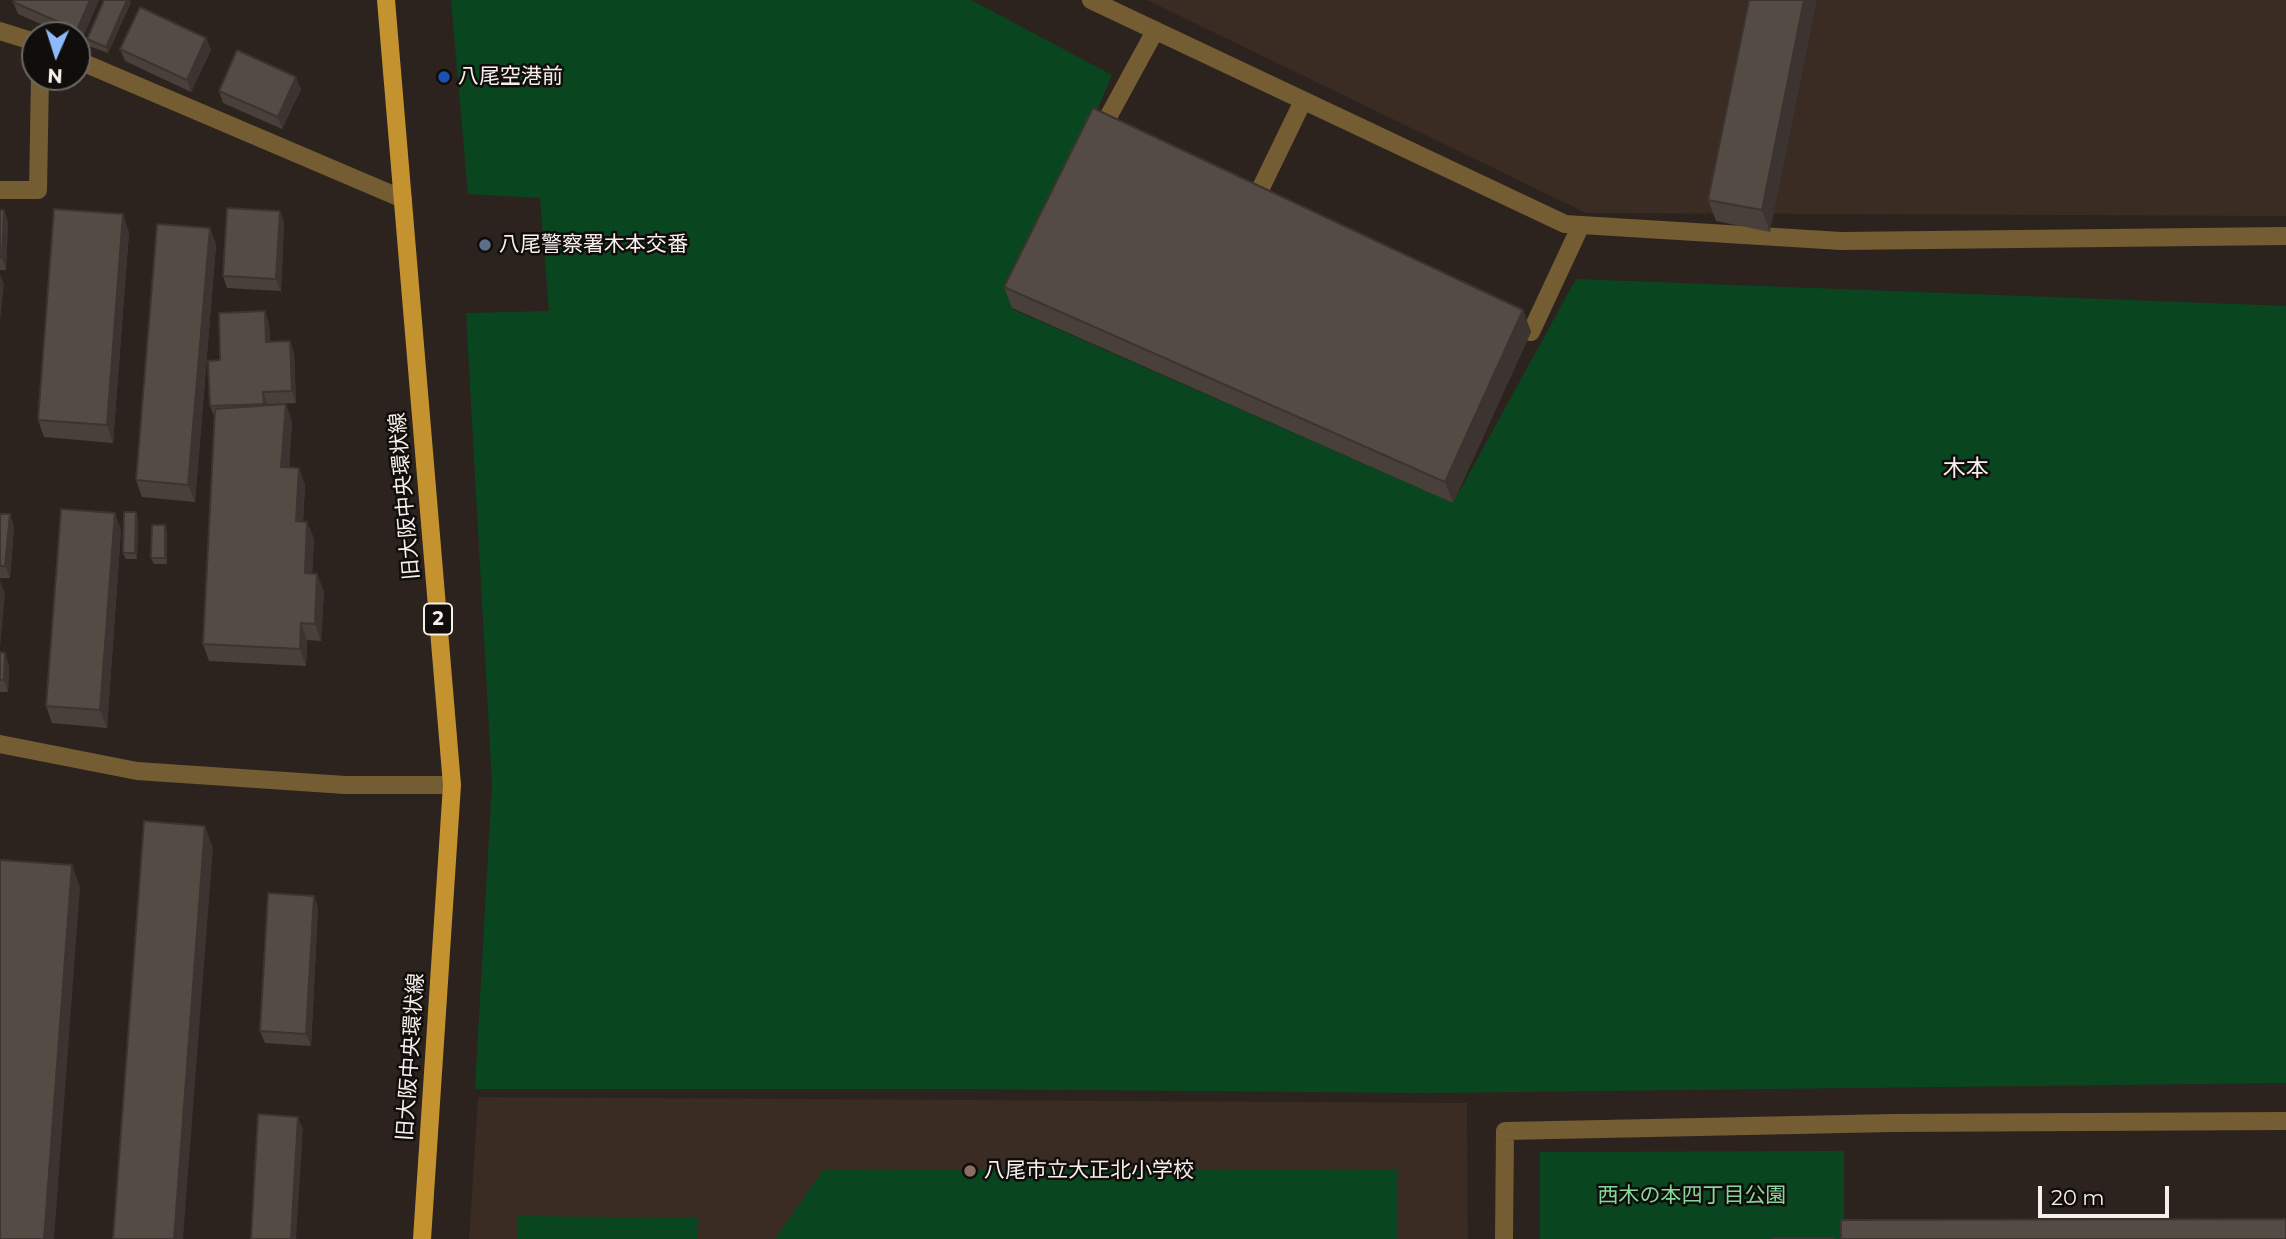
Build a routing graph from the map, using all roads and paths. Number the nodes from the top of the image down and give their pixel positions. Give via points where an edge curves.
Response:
1 (386, 0) edge
2 (1091, 0) edge
3 (0, 31) edge
4 (1155, 31) junction
5 (21, 38) edge
6 (91, 66) edge
7 (40, 91) edge
8 (1303, 101) junction
9 (1101, 130) edge
10 (0, 190) edge
11 (403, 199) junction
12 (1254, 202) edge
13 (1581, 225) junction
14 (2286, 236) edge
15 (1531, 332) dead end
16 (0, 744) edge
17 (452, 785) junction
18 (2286, 1121) edge
19 (422, 1239) edge
20 (1504, 1239) edge

1 - 11 main road, 旧大阪中央環状線 / 2
2 - 4 street
3 - 5 street
4 - 8 street
4 - 9 street
6 - 11 street
7 - 10 street via 38,190
8 - 12 street
8 - 13 street via 1565,225
11 - 17 main road, 旧大阪中央環状線 / 2
13 - 14 street via 1840,241
13 - 15 street
16 - 17 street via 137,771 345,785
17 - 19 main road, 旧大阪中央環状線 / 2
18 - 20 street via 1505,1131

